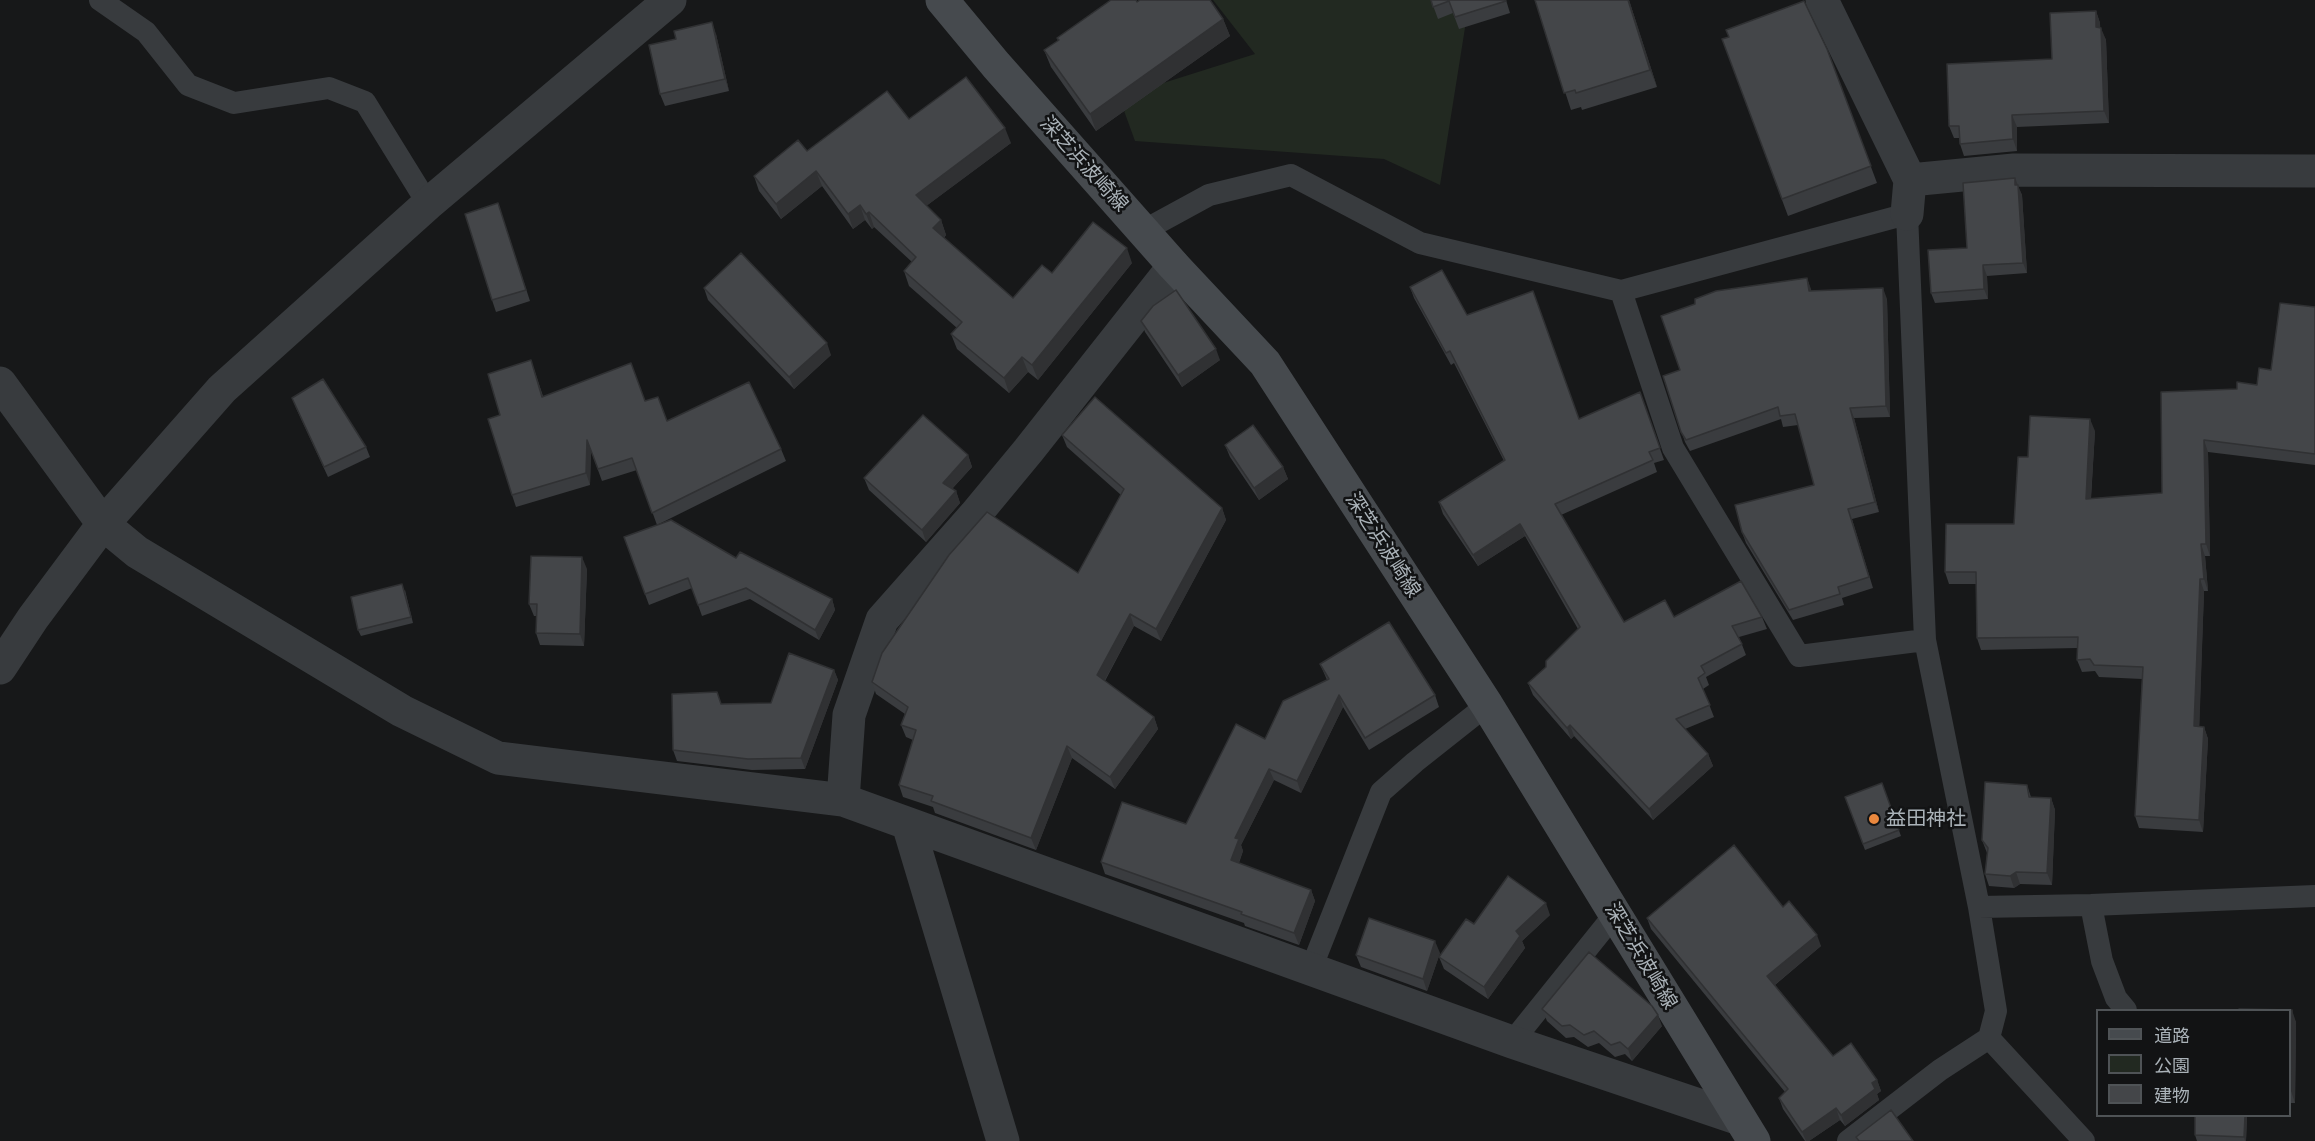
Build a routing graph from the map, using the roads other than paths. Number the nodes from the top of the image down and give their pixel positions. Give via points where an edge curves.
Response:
1 (100, 0) edge
2 (670, 0) edge
3 (942, 0) edge
4 (1822, 0) edge
5 (2315, 171) edge
6 (1910, 180) junction
7 (428, 204) junction
8 (1907, 214) junction
9 (1143, 231) junction
10 (1174, 266) junction
11 (1621, 291) junction
12 (0, 383) edge
13 (103, 524) junction
14 (1925, 640) junction
15 (0, 668) edge
16 (1487, 705) junction
17 (843, 800) junction
18 (908, 824) junction
19 (2315, 896) edge
20 (2091, 905) junction
21 (1979, 907) junction
22 (1616, 914) junction
23 (1311, 969) junction
24 (2124, 1009) edge
25 (1989, 1038) junction
26 (1512, 1042) junction
27 (1747, 1130) edge
28 (1003, 1141) edge
29 (1848, 1141) edge
30 (2084, 1141) edge

1 - 7 lane via 146,32 188,85 234,103 329,88 364,102
2 - 7 street
3 - 9 main road, 深芝浜波崎線
4 - 6 street
5 - 6 street via 2014,170
6 - 8 street
7 - 13 street via 222,389
8 - 11 lane
8 - 14 lane
9 - 10 main road, 深芝浜波崎線
9 - 11 lane via 1209,195 1291,176 1420,243
10 - 16 main road, 深芝浜波崎線 via 1265,363
10 - 17 street via 975,516 882,621 849,715
11 - 14 lane via 1673,448 1799,656
12 - 13 street
13 - 15 street
13 - 17 street via 137,552 300,652 402,711 498,758
14 - 21 lane
16 - 22 main road, 深芝浜波崎線
16 - 23 lane via 1381,792
17 - 18 street
18 - 23 street
18 - 28 street
19 - 20 lane
20 - 21 lane
20 - 24 lane via 2102,961 2116,998
21 - 25 lane via 1996,1011
22 - 26 lane
22 - 27 main road, 深芝浜波崎線
23 - 26 street
25 - 29 lane
25 - 30 lane
26 - 27 street

